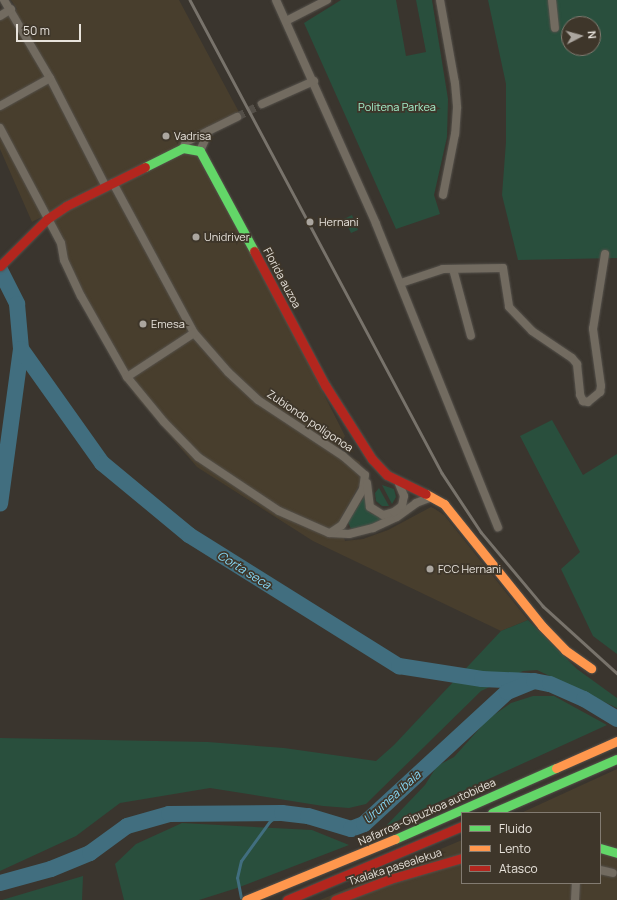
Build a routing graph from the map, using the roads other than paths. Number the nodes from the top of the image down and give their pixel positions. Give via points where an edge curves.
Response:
1 (4, 0) edge
2 (276, 0) edge
3 (327, 0) edge
4 (440, 0) edge
5 (552, 0) edge
6 (11, 9) junction
7 (0, 16) edge
8 (286, 21) junction
9 (555, 28) dead end
10 (50, 78) junction
11 (314, 81) junction
12 (262, 104) tunnel mouth
13 (0, 106) edge
14 (237, 116) tunnel mouth
15 (0, 128) edge
16 (209, 131) junction
17 (183, 148) junction
18 (200, 151) junction
19 (109, 184) junction
20 (443, 195) dead end
21 (47, 219) junction
22 (605, 254) dead end
23 (0, 266) edge
24 (453, 269) junction
25 (401, 283) junction
26 (194, 333) junction
27 (471, 336) dead end
28 (127, 377) junction
29 (365, 475) junction
30 (398, 481) junction
31 (415, 490) junction
32 (404, 496) junction
33 (434, 497) junction
34 (410, 507) junction
35 (498, 527) dead end
36 (329, 533) junction
37 (591, 668) dead end
38 (617, 742) edge
39 (617, 759) edge
40 (494, 812) edge
41 (461, 826) edge
42 (601, 848) edge
43 (617, 854) edge
44 (461, 858) edge
45 (601, 870) edge
46 (613, 873) dead end
47 (576, 884) edge
48 (246, 900) edge
49 (287, 900) edge
50 (335, 900) edge
51 (575, 900) edge

1 - 6 street
2 - 8 street
3 - 8 street
4 - 20 street via 457,108 455,134
5 - 9 street
6 - 7 street
6 - 10 street
8 - 11 street
10 - 13 street
10 - 19 street
11 - 12 street
11 - 25 street
14 - 16 street
15 - 21 street
16 - 17 street via 186,142
16 - 18 street
17 - 18 main road
17 - 19 main road
18 - 30 main road, Florida auzoa via 326,385 372,459 382,471
19 - 21 main road
19 - 26 street, Zubiondo poligonoa
21 - 23 main road
21 - 28 street via 61,243 64,260 81,296
22 - 24 street via 593,329 601,386 600,392 588,402 583,401 580,395 577,364 532,331 509,307 503,268
24 - 25 street via 443,269
24 - 27 street
25 - 35 street
26 - 28 street
26 - 29 street, Zubiondo poligonoa via 228,372 258,400 343,456
28 - 36 street via 164,422 198,457 279,511
29 - 32 street via 368,502 374,511 383,515 394,512 402,506
29 - 36 street via 363,489 342,525
30 - 31 main road, Florida auzoa
30 - 32 street
31 - 32 street
31 - 33 main road, Florida auzoa
31 - 34 street
33 - 34 street via 426,498
33 - 37 main road, Florida auzoa via 450,510 475,546 542,626 566,650
34 - 36 street via 373,528 349,534
38 - 48 main road, Nafarroa-Gipuzkoa autobidea via 356,856
39 - 40 main road
41 - 49 main road
42 - 43 main road
44 - 50 main road, Txalaka pasealekua via 390,879
45 - 46 street
47 - 51 street

